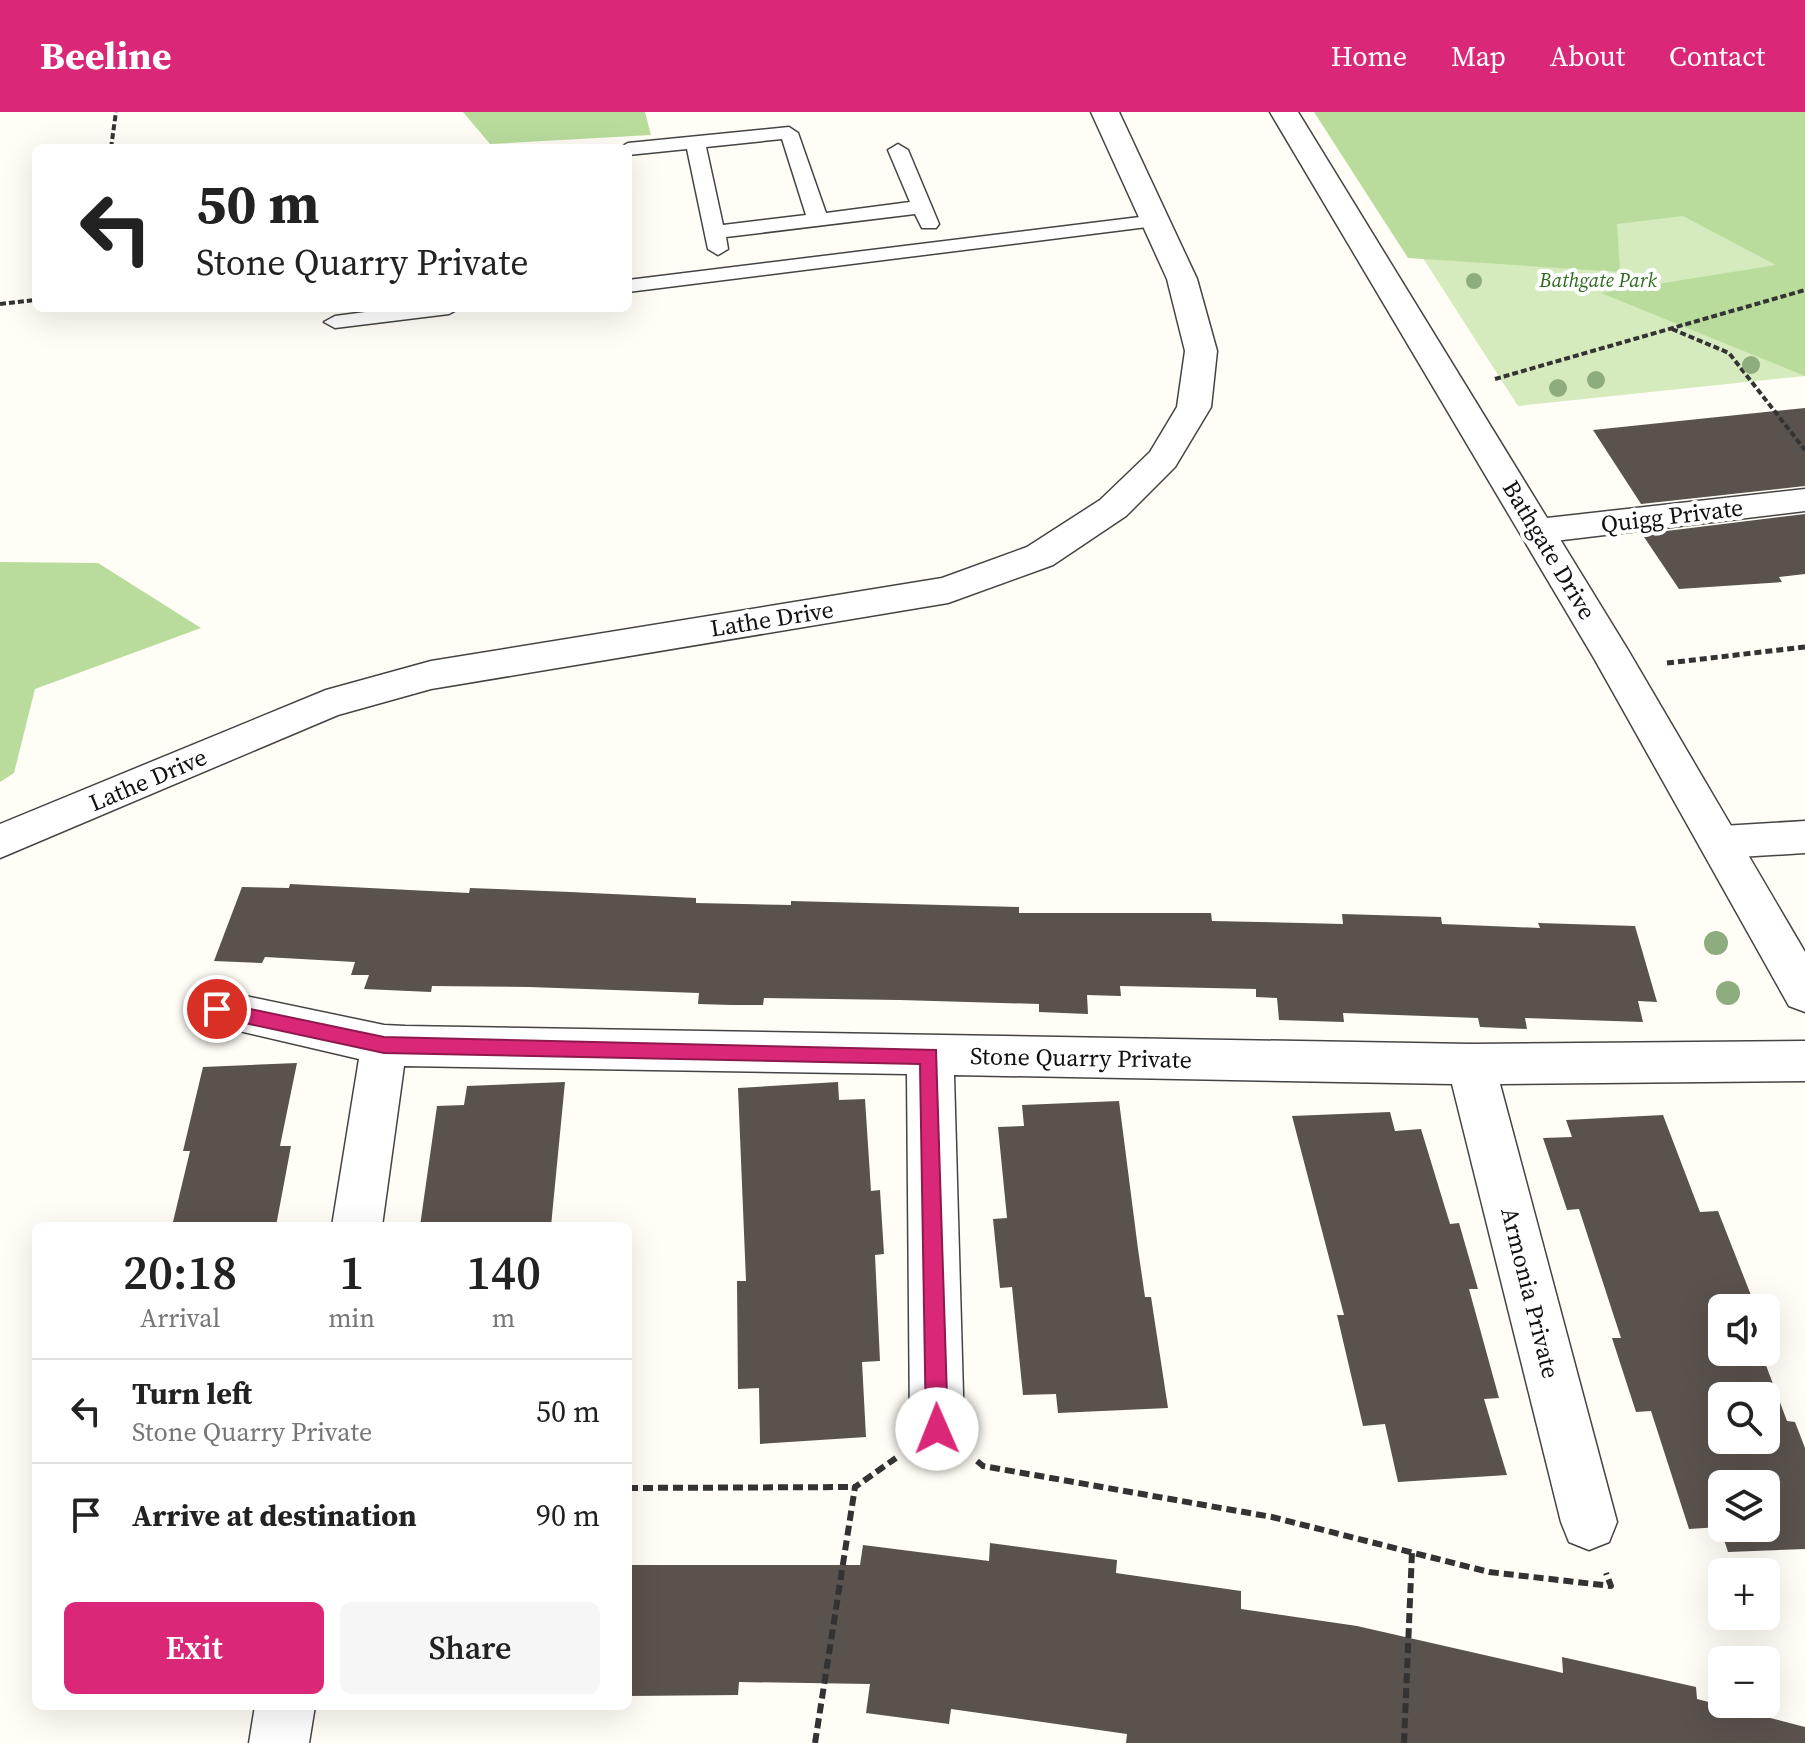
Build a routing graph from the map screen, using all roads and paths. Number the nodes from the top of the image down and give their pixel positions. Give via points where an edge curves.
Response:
1 (116, 112) edge
2 (1105, 112) edge
3 (1284, 112) edge
4 (695, 142) junction
5 (112, 144) edge
6 (632, 149) edge
7 (898, 150) dead end
8 (922, 207) junction
9 (818, 220) junction
10 (1156, 221) junction
11 (714, 232) junction
12 (939, 248) junction
13 (724, 274) junction
14 (632, 286) edge
15 (1805, 290) edge
16 (32, 300) edge
17 (0, 304) edge
18 (416, 312) edge
19 (335, 322) dead end
20 (1672, 328) junction
21 (1490, 381) dead end
22 (1805, 450) edge
23 (1805, 500) edge
24 (1538, 531) junction
25 (1805, 647) edge
26 (1664, 664) dead end
27 (1805, 837) edge
28 (0, 842) edge
29 (1722, 842) junction
30 (1805, 993) edge
31 (217, 1009) dead end
32 (384, 1045) junction
33 (930, 1056) junction
34 (1805, 1061) edge
35 (1471, 1064) junction
36 (358, 1222) edge
37 (937, 1429) junction
38 (855, 1487) junction
39 (632, 1488) edge
40 (1589, 1522) joint
41 (1412, 1552) junction
42 (284, 1710) edge
43 (279, 1743) edge
44 (815, 1743) edge
45 (1404, 1743) edge

1 - 5 path
2 - 10 street, Lathe Drive
3 - 24 street, Bathgate Drive
4 - 6 lane
4 - 9 lane via 789,133
4 - 11 lane
7 - 8 lane
8 - 9 lane
8 - 12 lane
9 - 11 lane
10 - 12 lane
10 - 28 street, Lathe Drive via 1182,279 1201,351 1194,407 1163,459 1113,508 1040,556 948,590 416,679 326,704
11 - 13 lane
12 - 13 lane
13 - 14 lane
15 - 20 path
16 - 17 path
18 - 19 lane
20 - 21 path
20 - 22 path via 1729,353
23 - 24 street, Quigg Private
24 - 29 street, Bathgate Drive
25 - 26 path
27 - 29 street
29 - 30 street, Bathgate Drive
31 - 32 street, Stone Quarry Private
32 - 33 street, Stone Quarry Private
32 - 36 street
33 - 35 street, Stone Quarry Private
33 - 37 street
34 - 35 street, Stone Quarry Private
35 - 40 street, Armonia Private
37 - 38 path
37 - 41 path via 983,1466 1272,1517
38 - 39 path
38 - 44 path
40 - 41 path via 1611,1586 1489,1572
41 - 45 path
42 - 43 street

